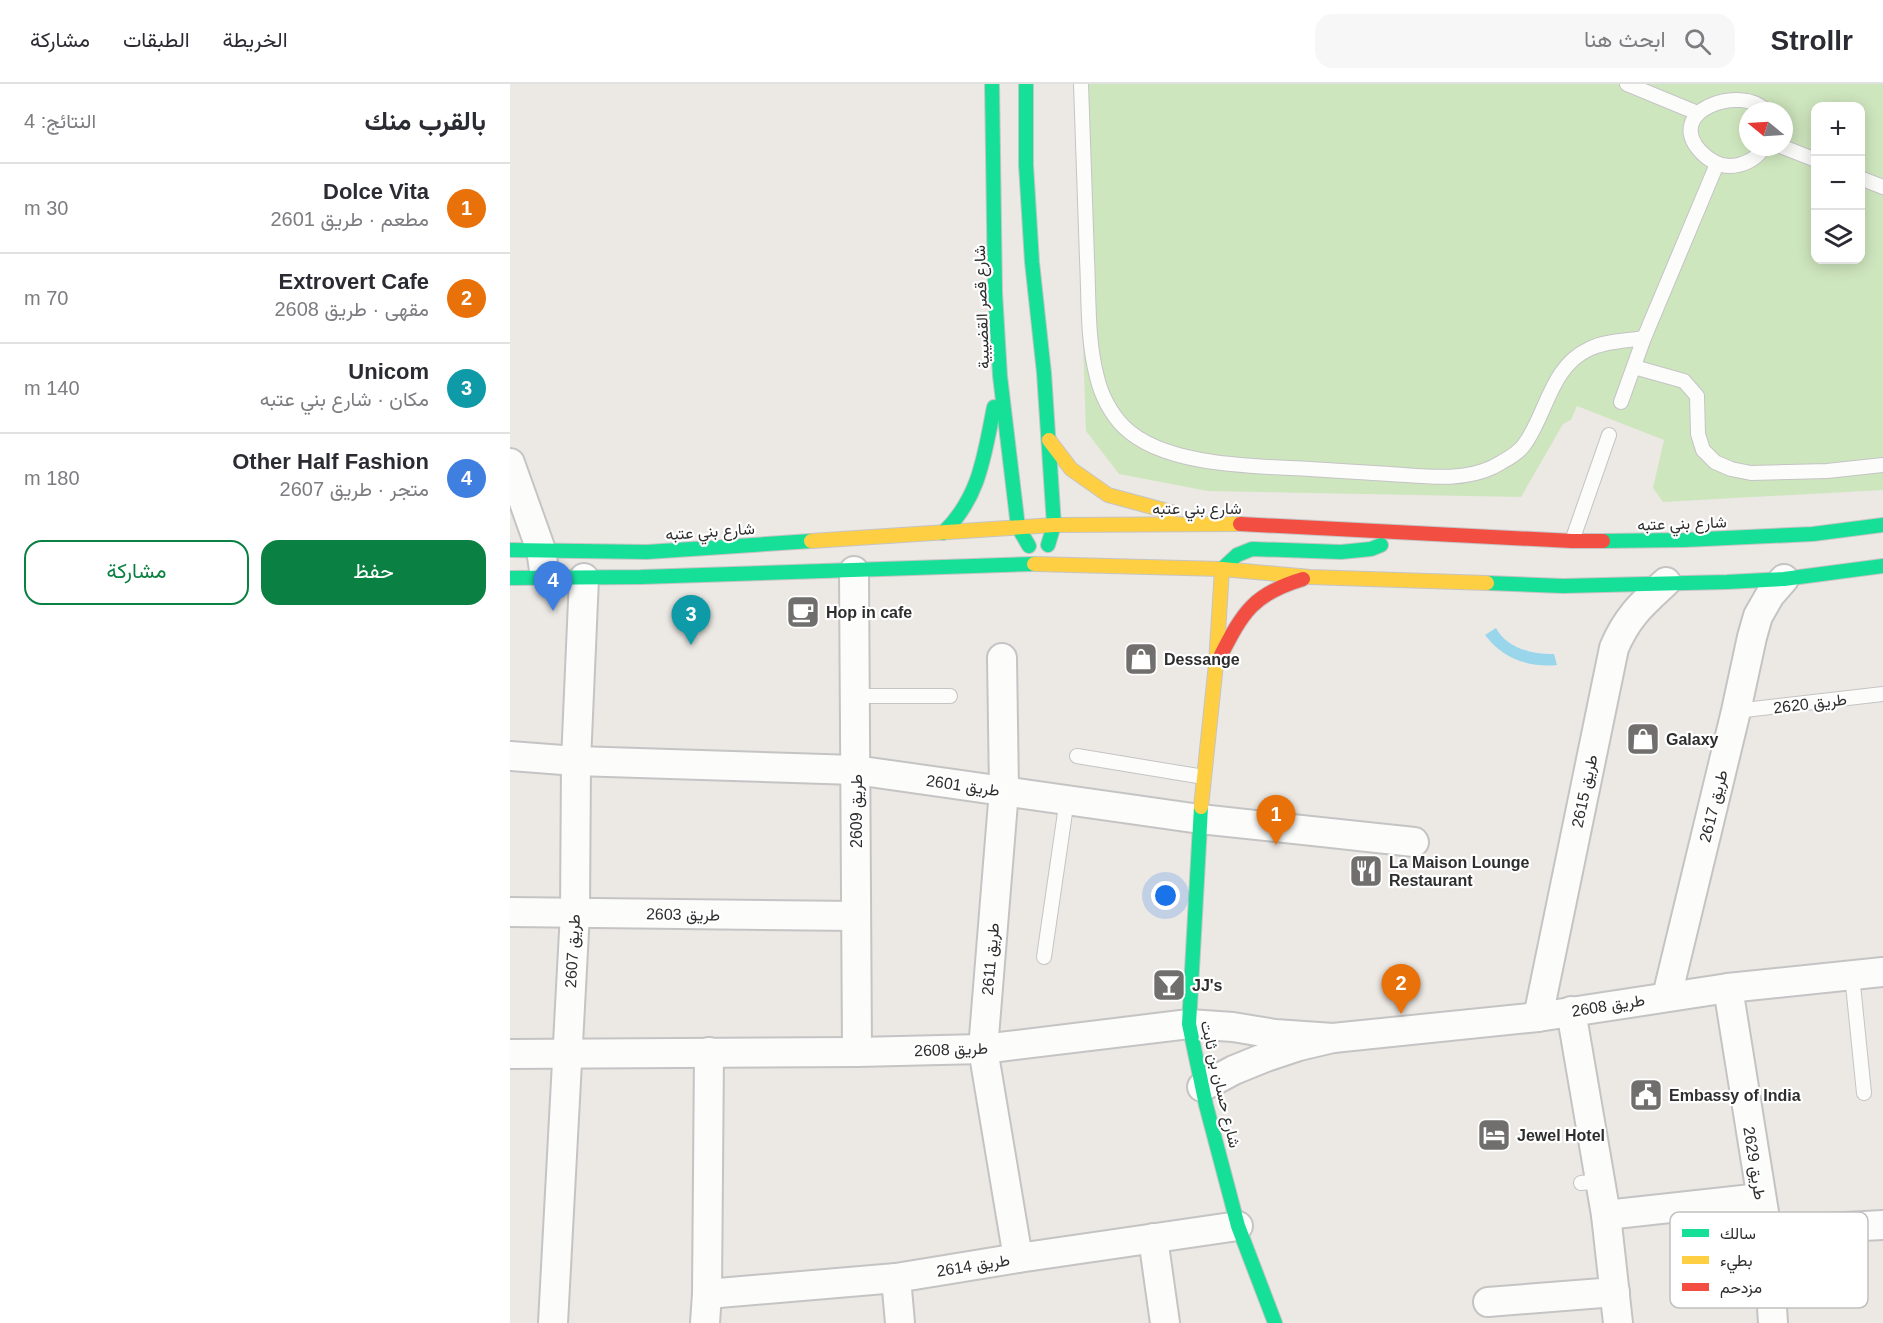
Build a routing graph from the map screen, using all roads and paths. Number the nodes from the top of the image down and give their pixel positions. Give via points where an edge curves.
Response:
1 (1026, 84) edge
2 (1082, 84) edge
3 (1627, 84) edge
4 (986, 89) edge
5 (1760, 102) edge
6 (1695, 112) junction
7 (1793, 151) edge
8 (1756, 156) edge
9 (1811, 158) edge
10 (1717, 164) junction
11 (1865, 180) edge
12 (1883, 186) edge
13 (1644, 339) junction
14 (1634, 367) junction
15 (1000, 376) junction
16 (1621, 402) dead end
17 (1610, 435) dead end
18 (1049, 440) junction
19 (510, 463) edge
20 (1883, 465) edge
21 (1214, 523) junction
22 (1054, 525) junction
23 (1883, 525) edge
24 (1018, 527) junction
25 (1406, 532) junction
26 (943, 533) junction
27 (1571, 547) junction
28 (510, 549) edge
29 (1043, 562) junction
30 (543, 564) junction
31 (1883, 566) edge
32 (1222, 568) junction
33 (854, 571) junction
34 (1310, 577) junction
35 (510, 578) edge
36 (584, 578) junction
37 (1784, 579) junction
38 (1666, 582) junction
39 (1726, 582) junction
40 (1755, 627) junction
41 (1002, 658) dead end
42 (1216, 664) junction
43 (1883, 694) edge
44 (855, 696) junction
45 (950, 696) dead end
46 (1736, 711) junction
47 (510, 756) edge
48 (1077, 756) dead end
49 (576, 761) junction
50 (855, 770) junction
51 (1204, 777) junction
52 (1004, 790) junction
53 (1067, 799) junction
54 (1200, 819) junction
55 (1414, 842) dead end
56 (510, 912) edge
57 (575, 913) junction
58 (856, 916) junction
59 (1044, 957) dead end
60 (1883, 972) edge
61 (1852, 975) junction
62 (1728, 988) junction
63 (1667, 996) junction
64 (1571, 1011) junction
65 (1538, 1017) junction
66 (1189, 1024) junction
67 (1333, 1038) junction
68 (983, 1049) junction
69 (709, 1052) junction
70 (857, 1052) junction
71 (510, 1054) edge
72 (567, 1054) junction
73 (1202, 1087) junction
74 (1864, 1093) dead end
75 (1761, 1198) junction
76 (1763, 1212) edge
77 (1606, 1215) junction
78 (1883, 1225) edge
79 (1238, 1226) junction
80 (1868, 1226) edge
81 (1153, 1238) junction
82 (1018, 1258) junction
83 (897, 1278) junction
84 (1615, 1292) junction
85 (707, 1294) junction
86 (1488, 1302) dead end
87 (1772, 1308) edge
88 (553, 1323) edge
89 (705, 1323) edge
90 (900, 1323) edge
91 (1165, 1323) edge
92 (1275, 1323) edge
93 (1618, 1323) edge
94 (1773, 1323) edge

1 - 18 main road via 1032,262
2 - 13 lane via 1089,309 1097,378 1108,405 1125,427 1148,443 1201,461 1431,476 1470,474 1508,459 1524,447 1563,369 1575,357 1590,348
3 - 6 lane
4 - 15 main road, شارع قصر القضيبية
5 - 6 lane via 1745,90 1721,89 1710,94
6 - 10 lane via 1693,137 1706,158
7 - 9 lane
8 - 10 lane via 1741,165
10 - 13 lane
11 - 12 lane
13 - 14 lane
14 - 16 lane
14 - 20 lane via 1684,381 1697,396 1698,434 1703,450 1715,462 1731,469 1751,473
15 - 24 main road, شارع قصر القضيبية
15 - 26 main road via 975,492 957,522
17 - 27 lane
18 - 21 main road via 1071,469 1108,495
18 - 22 main road
19 - 30 street
21 - 22 main road, شارع بني عتبه
21 - 25 main road, شارع بني عتبه
22 - 24 main road, شارع بني عتبه
22 - 29 main road
23 - 27 main road, شارع بني عتبه via 1813,534
24 - 26 main road, شارع بني عتبه
24 - 29 main road
25 - 27 main road, شارع بني عتبه
25 - 32 main road via 1359,550 1244,551
26 - 30 main road, شارع بني عتبه via 647,552
28 - 30 main road, شارع بني عتبه
29 - 32 main road, شارع بني عتبه
29 - 33 main road, شارع بني عتبه
30 - 35 main road, شارع بني عتبه
30 - 36 main road, شارع بني عتبه
31 - 37 main road, شارع بني عتبه
32 - 34 main road, شارع بني عتبه
32 - 42 main road, شارع حسان بن ثابت
33 - 36 main road, شارع بني عتبه
33 - 44 street, طريق 2609
34 - 38 main road, شارع بني عتبه
34 - 42 main road, شارع حسان بن ثابت via 1277,587 1252,605
36 - 49 street, طريق 2607
37 - 39 main road, شارع بني عتبه
37 - 40 street, طريق 2617 via 1770,595
38 - 39 main road, شارع بني عتبه
38 - 65 street, طريق 2615 via 1636,610 1614,648
39 - 40 street
40 - 46 street, طريق 2617
41 - 52 street, طريق 2611
42 - 51 main road, شارع حسان بن ثابت
43 - 46 lane, طريق 2620
44 - 45 lane
44 - 50 street, طريق 2609
46 - 63 street, طريق 2617
47 - 49 street, طريق 2601
48 - 51 lane
49 - 50 street, طريق 2601
49 - 57 street, طريق 2607
50 - 52 street, طريق 2601
50 - 58 street, طريق 2609
51 - 54 main road, شارع حسان بن ثابت
52 - 53 street, طريق 2601
52 - 68 street, طريق 2611
53 - 54 street, طريق 2601
53 - 59 lane
54 - 55 street, طريق 2601
54 - 66 main road, شارع حسان بن ثابت
56 - 57 street, طريق 2603
57 - 58 street, طريق 2603
57 - 72 street, طريق 2607
58 - 70 street, طريق 2609
60 - 61 street, طريق 2608
61 - 62 street, طريق 2608
61 - 74 lane
62 - 63 street, طريق 2608
62 - 75 street, طريق 2629
63 - 64 street, طريق 2608
64 - 65 street, طريق 2608
64 - 77 street via 1591,1182
65 - 67 street, طريق 2608
66 - 67 street, طريق 2608
66 - 68 street, طريق 2608
66 - 73 main road, شارع حسان بن ثابت
67 - 73 street, طريق 2608 via 1266,1057
68 - 70 street, طريق 2608
68 - 82 street, طريق 2611
69 - 70 street, طريق 2608
69 - 72 street, طريق 2608
69 - 85 street
71 - 72 street, طريق 2608
72 - 88 street, طريق 2607
73 - 79 main road, شارع حسان بن ثابت
75 - 76 street, طريق 2629
75 - 77 street
77 - 84 street
78 - 80 street
79 - 81 street, طريق 2614
79 - 92 main road, شارع حسان بن ثابت
81 - 82 street, طريق 2614
81 - 91 street
82 - 83 street, طريق 2614
83 - 85 street, طريق 2614
83 - 90 street
84 - 86 street
84 - 93 street
85 - 89 street
87 - 94 street, طريق 2629

